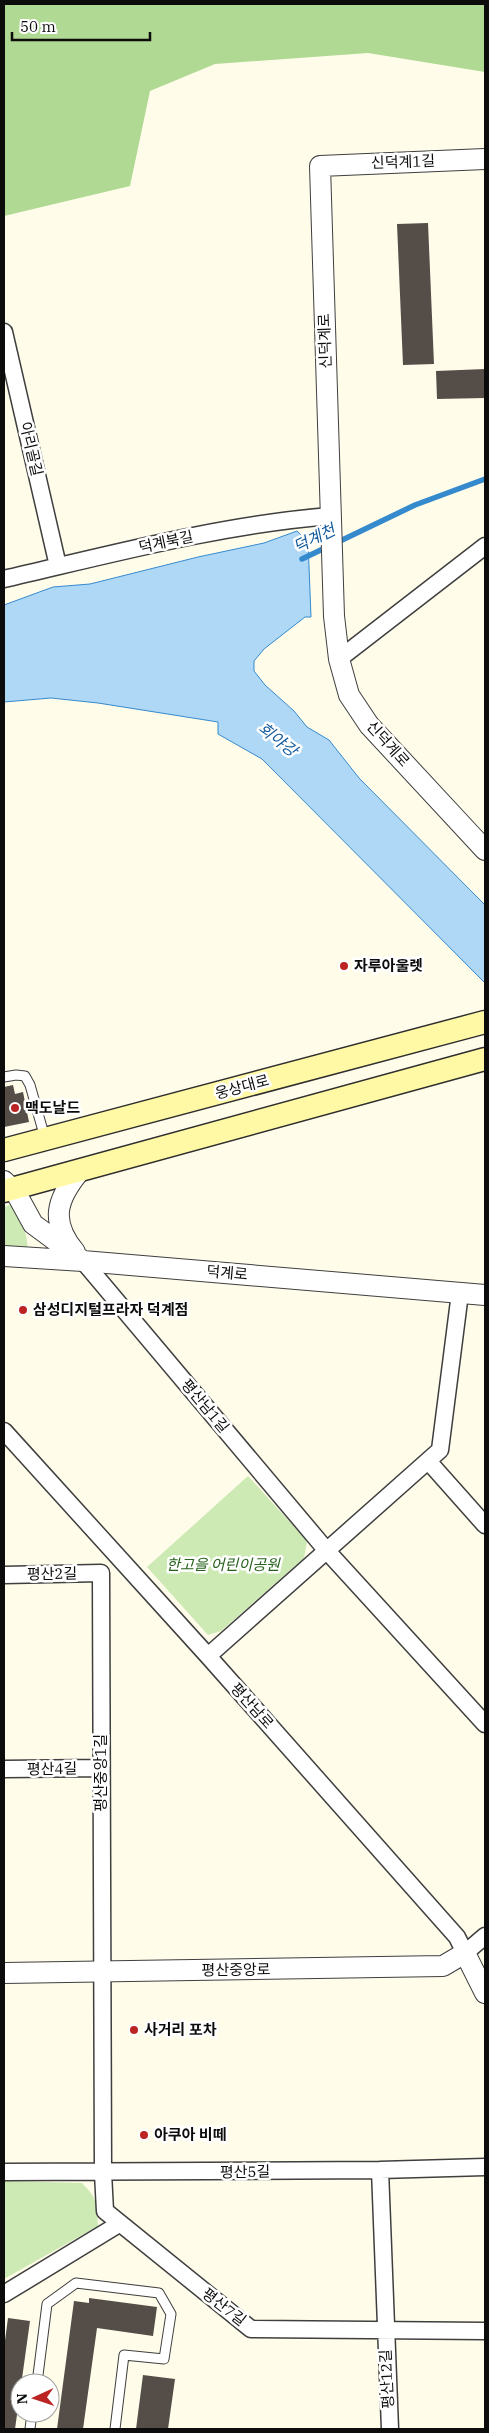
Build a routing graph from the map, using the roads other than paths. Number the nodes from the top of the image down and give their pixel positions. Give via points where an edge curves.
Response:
1 (485, 159) edge
2 (320, 166) joint
3 (4, 332) edge
4 (330, 516) junction
5 (485, 546) edge
6 (58, 566) junction
7 (4, 579) edge
8 (339, 658) junction
9 (485, 850) edge
10 (483, 1023) edge
11 (485, 1059) edge
12 (4, 1077) edge
13 (45, 1139) junction
14 (4, 1150) edge
15 (79, 1172) junction
16 (7, 1187) edge
17 (4, 1256) edge
18 (83, 1261) junction
19 (460, 1293) junction
20 (485, 1295) edge
21 (4, 1431) edge
22 (429, 1462) junction
23 (485, 1525) edge
24 (327, 1551) junction
25 (118, 1557) junction
26 (101, 1573) junction
27 (4, 1575) edge
28 (208, 1656) junction
29 (485, 1724) edge
30 (100, 1768) junction
31 (4, 1770) edge
32 (485, 1936) edge
33 (465, 1953) junction
34 (104, 1972) junction
35 (4, 1973) edge
36 (485, 1993) edge
37 (485, 2167) edge
38 (380, 2170) junction
39 (4, 2172) edge
40 (103, 2173) junction
41 (119, 2224) junction
42 (4, 2294) edge
43 (385, 2329) junction
44 (485, 2330) edge
45 (38, 2373) edge
46 (115, 2429) edge
47 (390, 2429) edge

1 - 2 street, 신덕계1길
2 - 4 street, 신덕계로
3 - 6 street, 아리골길
4 - 6 street, 덕계북길 via 231,528
4 - 8 street, 신덕계로
5 - 8 street
6 - 7 street, 덕계북길
8 - 9 street, 신덕계로 via 349,695 369,725
10 - 13 main road, 웅상대로
11 - 15 main road
12 - 13 lane via 25,1076
13 - 14 main road, 웅상대로
15 - 16 main road
15 - 18 street via 61,1196 59,1209 60,1226 67,1242
16 - 18 street via 34,1224
17 - 18 street, 덕계로
18 - 19 street, 덕계로
18 - 24 street, 평산남1길
19 - 20 street, 덕계로
19 - 22 street via 440,1450
21 - 25 street, 평산남로
22 - 23 street
22 - 24 street
24 - 28 street
24 - 29 street, 평산남1길
25 - 26 street
25 - 28 street, 평산남로
26 - 27 street, 평산2길
26 - 30 street, 평산중앙1길
28 - 33 street, 평산남로 via 457,1937
30 - 31 street, 평산4길
30 - 34 street, 평산중앙1길
32 - 33 street
33 - 34 street, 평산중앙로 via 443,1966
33 - 36 street, 평산남로
34 - 35 street, 평산중앙로
34 - 40 street, 평산중앙1길
37 - 38 street, 평산5길
38 - 40 street, 평산5길
38 - 43 street, 평산12길
39 - 40 street, 평산5길
40 - 41 street, 평산7길 via 105,2211
41 - 42 street
41 - 43 street, 평산7길 via 251,2329
43 - 44 street, 평산7길
43 - 47 street, 평산12길
45 - 46 lane via 47,2304 76,2283 159,2294 170,2314 164,2359 124,2355

